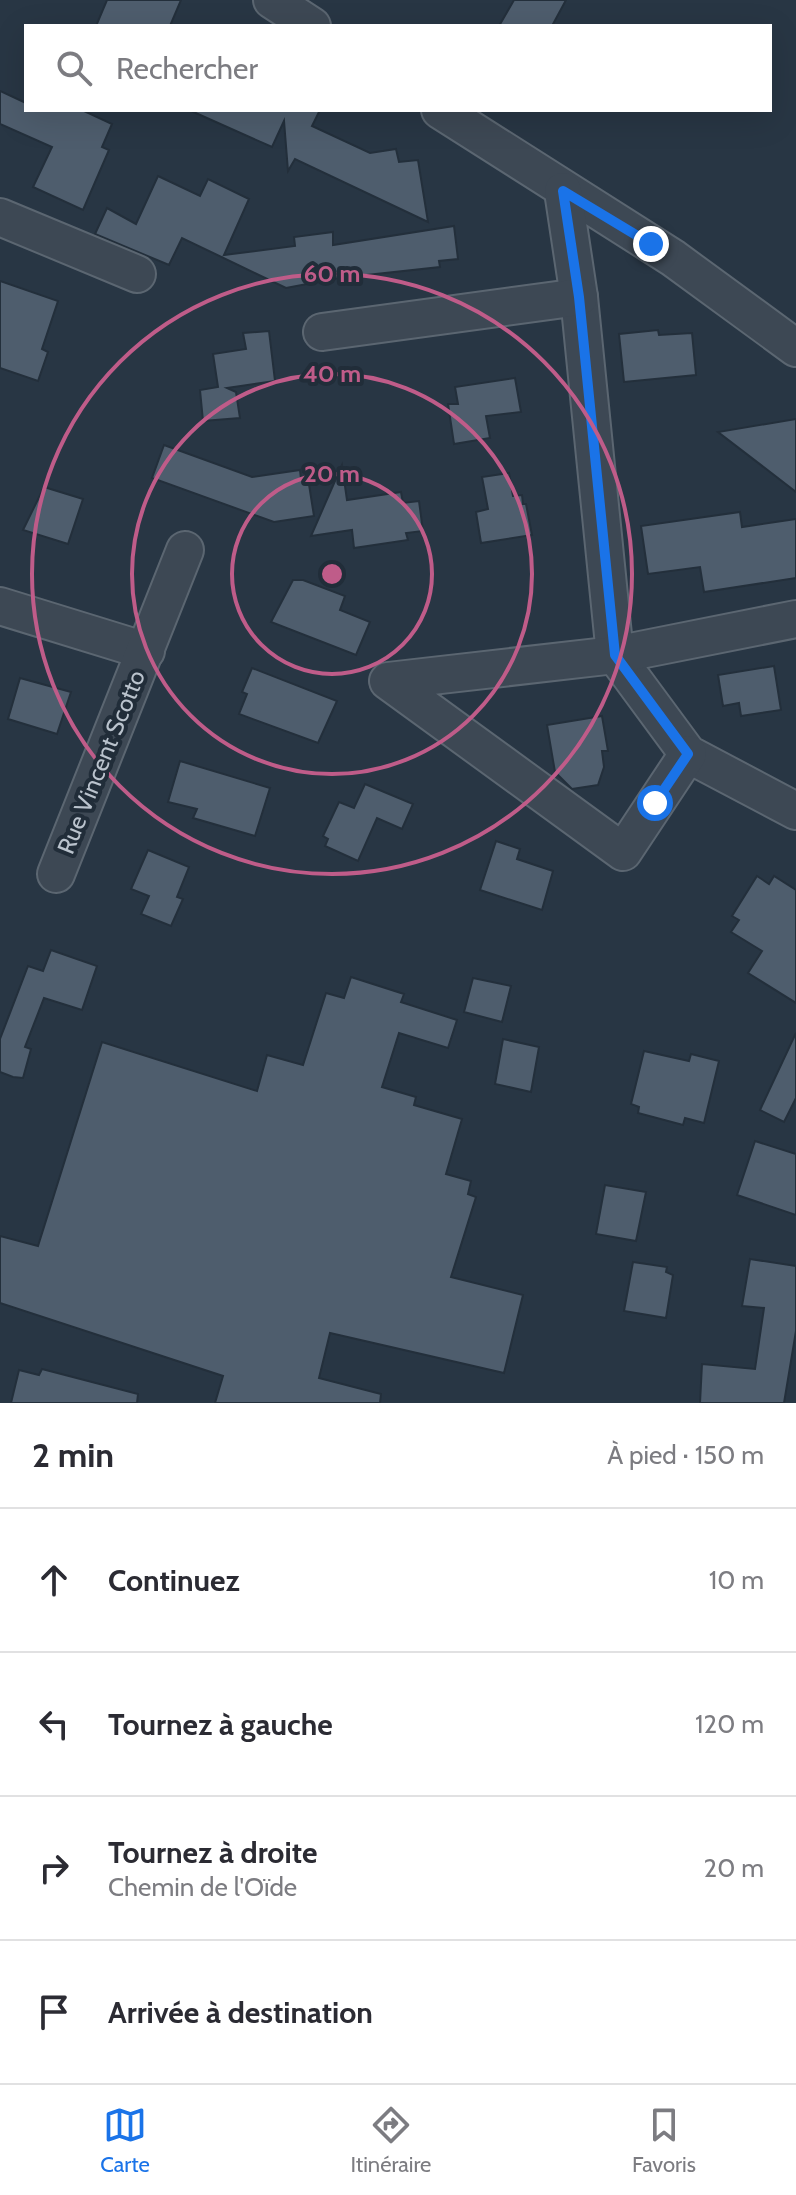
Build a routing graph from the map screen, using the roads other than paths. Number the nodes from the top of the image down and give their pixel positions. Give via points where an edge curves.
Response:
1 (272, 0) edge
2 (309, 24) edge
3 (443, 112) edge
4 (563, 191) junction
5 (0, 217) edge
6 (137, 274) dead end
7 (579, 297) junction
8 (322, 332) dead end
9 (796, 348) edge
10 (185, 550) dead end
11 (0, 606) edge
12 (796, 619) edge
13 (146, 651) junction
14 (615, 655) junction
15 (688, 754) junction
16 (796, 811) edge
17 (56, 874) dead end

1 - 2 street
3 - 4 street
4 - 7 street
4 - 9 street via 673,258
5 - 6 street
7 - 8 street
7 - 14 street
10 - 13 street, Rue Vincent Scotto
11 - 13 street, Rue Vincent Scotto
12 - 14 street
13 - 17 street, Rue Vincent Scotto
14 - 15 street
14 - 15 street via 388,681 623,852
15 - 16 street

